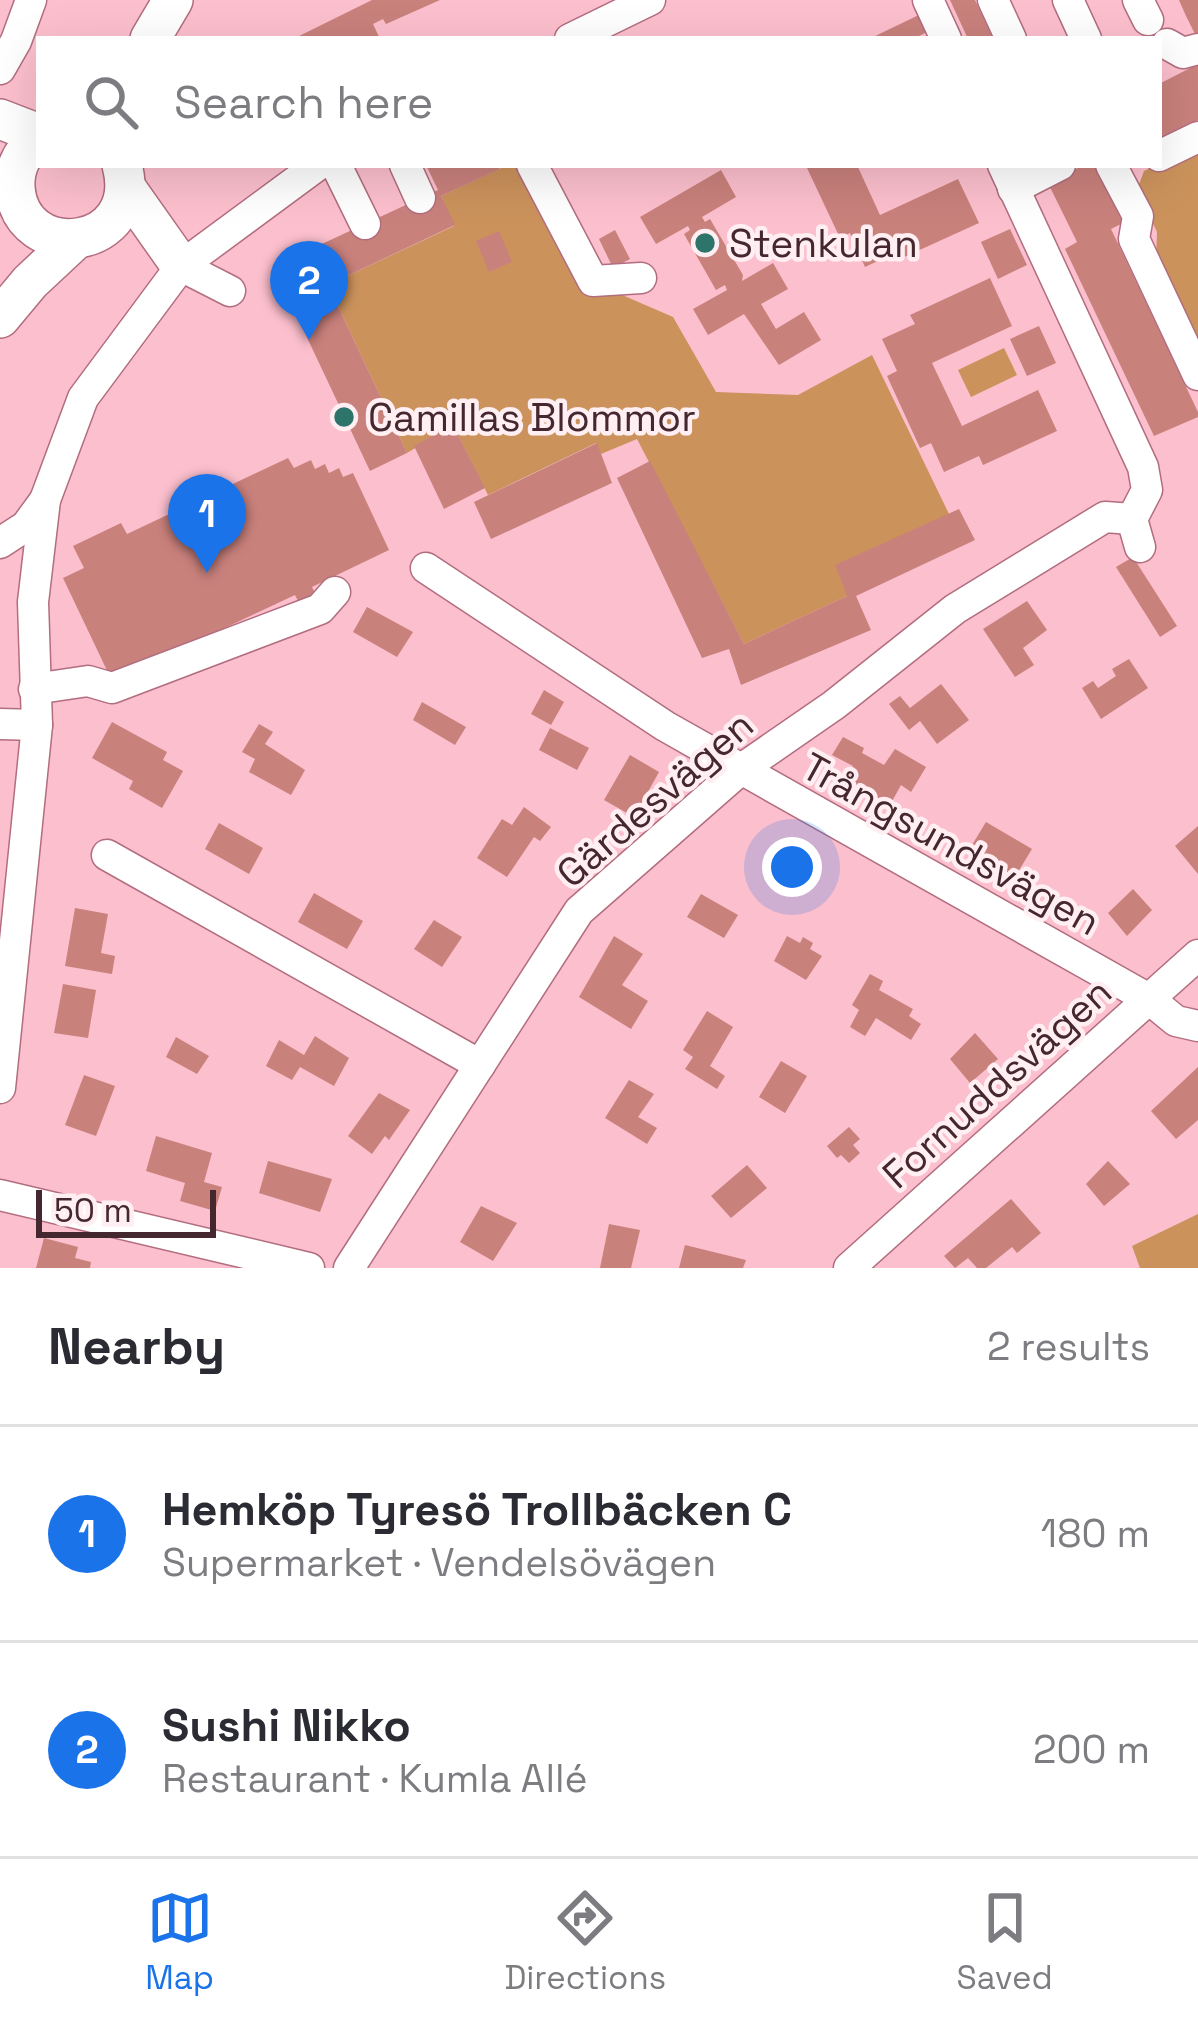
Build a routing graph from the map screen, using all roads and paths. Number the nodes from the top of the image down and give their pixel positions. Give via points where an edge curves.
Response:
1 (31, 0) edge
2 (172, 0) edge
3 (196, 0) edge
4 (650, 0) edge
5 (928, 0) edge
6 (993, 0) edge
7 (1068, 0) edge
8 (574, 29) edge
9 (152, 36) edge
10 (178, 36) edge
11 (945, 36) edge
12 (1010, 36) edge
13 (1085, 36) edge
14 (0, 69) edge
15 (0, 119) edge
16 (36, 135) edge
17 (1198, 137) edge
18 (36, 139) edge
19 (1162, 155) edge
20 (314, 168) edge
21 (337, 168) edge
22 (406, 168) edge
23 (534, 168) edge
24 (1047, 168) edge
25 (1123, 169) edge
26 (128, 170) edge
27 (1008, 177) edge
28 (10, 180) edge
29 (420, 198) dead end
30 (364, 224) dead end
31 (85, 237) junction
32 (0, 241) edge
33 (177, 260) junction
34 (641, 278) dead end
35 (230, 292) dead end
36 (0, 318) edge
37 (1198, 375) edge
38 (45, 500) junction
39 (0, 543) edge
40 (425, 568) dead end
41 (335, 592) dead end
42 (34, 689) junction
43 (0, 724) edge
44 (37, 725) junction
45 (740, 770) junction
46 (107, 855) dead end
47 (1198, 956) edge
48 (1149, 999) junction
49 (1198, 1026) edge
50 (480, 1065) junction
51 (0, 1088) edge
52 (0, 1195) edge
53 (309, 1268) edge
54 (349, 1268) edge
55 (848, 1268) edge

1 - 14 street
2 - 9 main road
3 - 10 main road
4 - 8 street
5 - 11 street
6 - 12 street
7 - 13 street
15 - 16 main road
17 - 19 street
18 - 28 main road
20 - 33 street
21 - 30 street
22 - 29 street
23 - 34 street via 592,281
24 - 27 street
25 - 37 street via 1138,216 1134,239
26 - 31 main road via 117,215
26 - 33 main road
27 - 45 street, Gärdesvägen via 1143,467 1147,490 1136,533 1105,517 956,609
28 - 31 main road via 37,229
28 - 32 main road
31 - 33 main road
31 - 36 main road
33 - 35 street
33 - 38 street via 83,398
38 - 39 street
38 - 42 street via 33,602
40 - 45 street, Trångsundsvägen
41 - 42 street via 320,609 112,688 88,681
42 - 44 street
43 - 44 street
44 - 51 street
45 - 48 street, Trångsundsvägen
45 - 50 street, Gärdesvägen via 579,911
46 - 50 street
47 - 48 street, Fornuddsvägen
48 - 49 street, Trångsundsvägen via 1176,1021
48 - 55 street, Fornuddsvägen
50 - 54 street, Gärdesvägen
52 - 53 street

